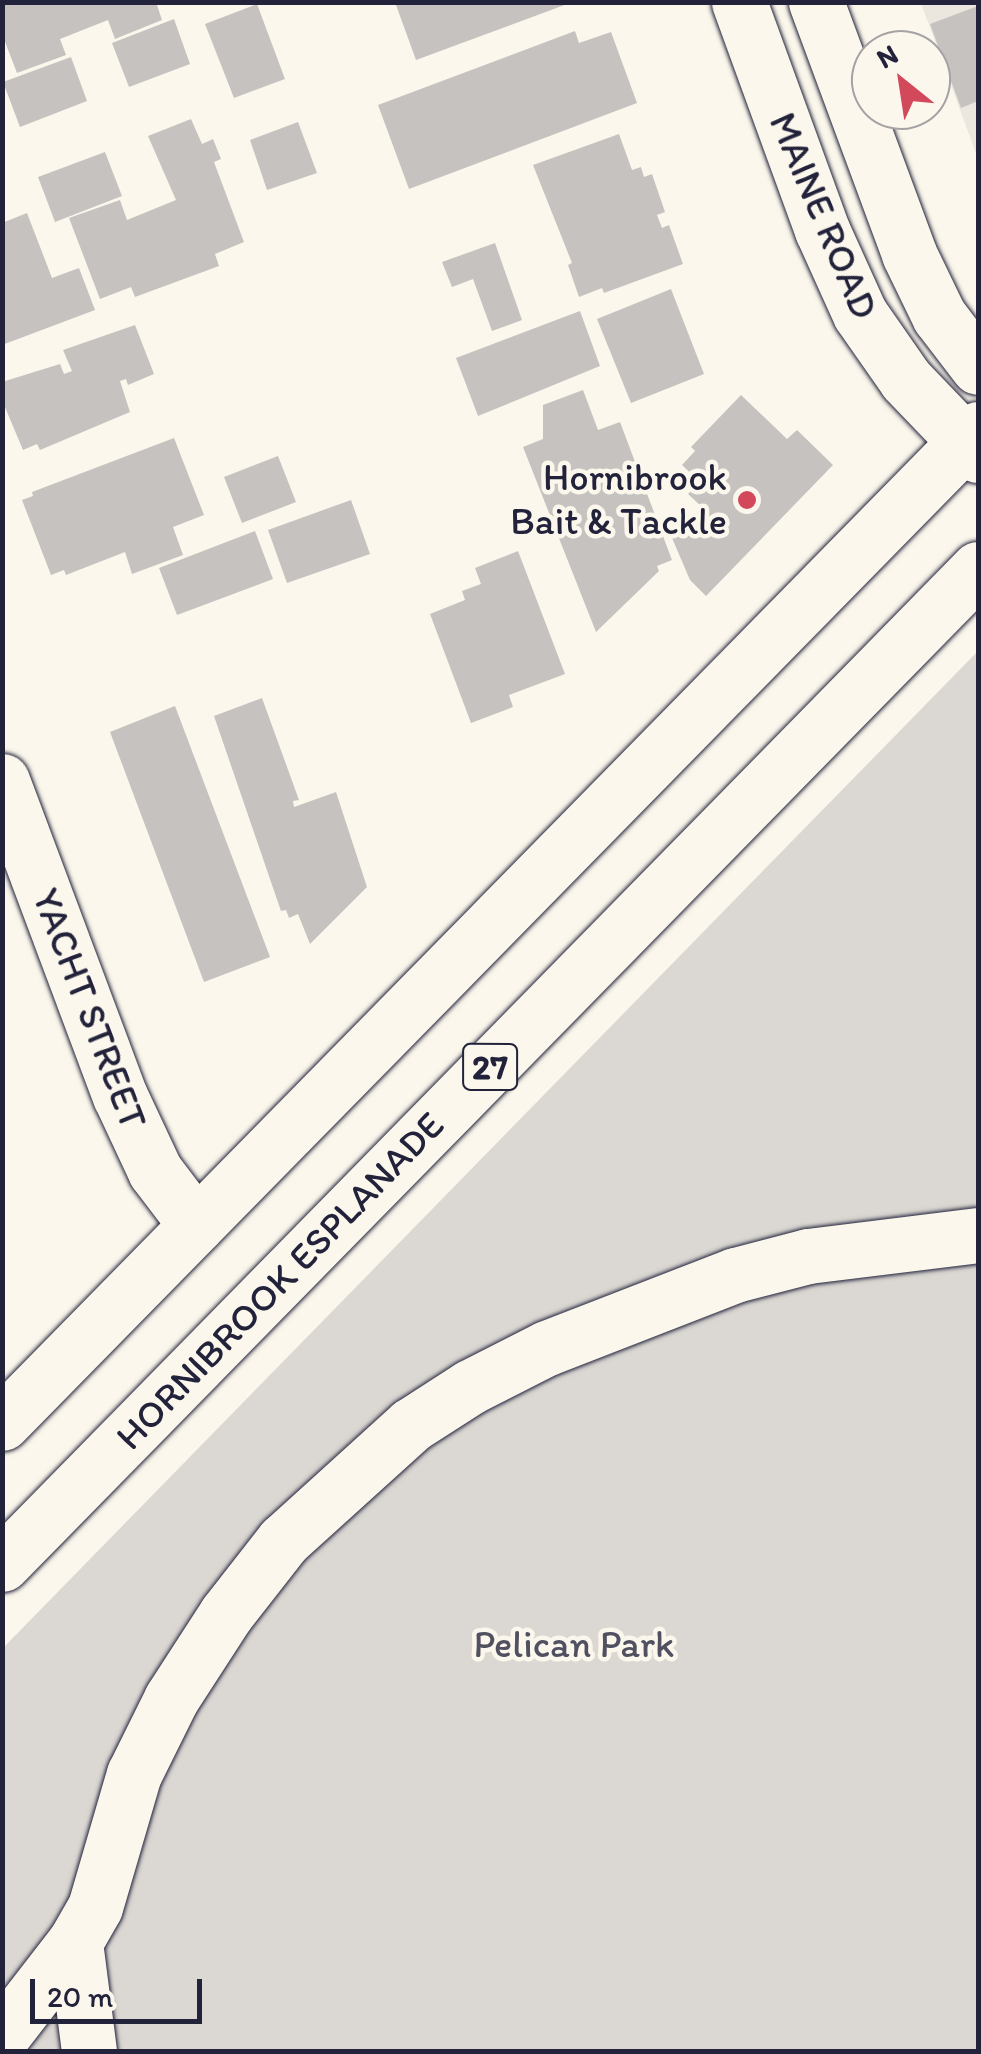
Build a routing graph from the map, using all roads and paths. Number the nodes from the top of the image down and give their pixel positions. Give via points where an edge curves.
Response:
1 (739, 2) edge
2 (816, 2) edge
3 (978, 367) edge
4 (974, 442) edge
5 (978, 569) edge
6 (2, 781) edge
7 (196, 1225) junction
8 (978, 1235) edge
9 (2, 1423) edge
10 (2, 1564) edge
11 (76, 1942) junction
12 (2, 2036) edge
13 (89, 2052) edge

1 - 4 main road, MAINE ROAD via 822,230 860,314 906,380
2 - 3 main road, MAINE ROAD via 909,254 939,316
4 - 7 main road
5 - 10 main road, HORNIBROOK ESPLANADE / 27
6 - 7 main road, YACHT STREET via 120,1096 154,1172
7 - 9 main road
8 - 11 main road via 808,1256 735,1275 547,1348 411,1425 282,1541 216,1628 134,1774 95,1907
11 - 12 main road
11 - 13 main road

